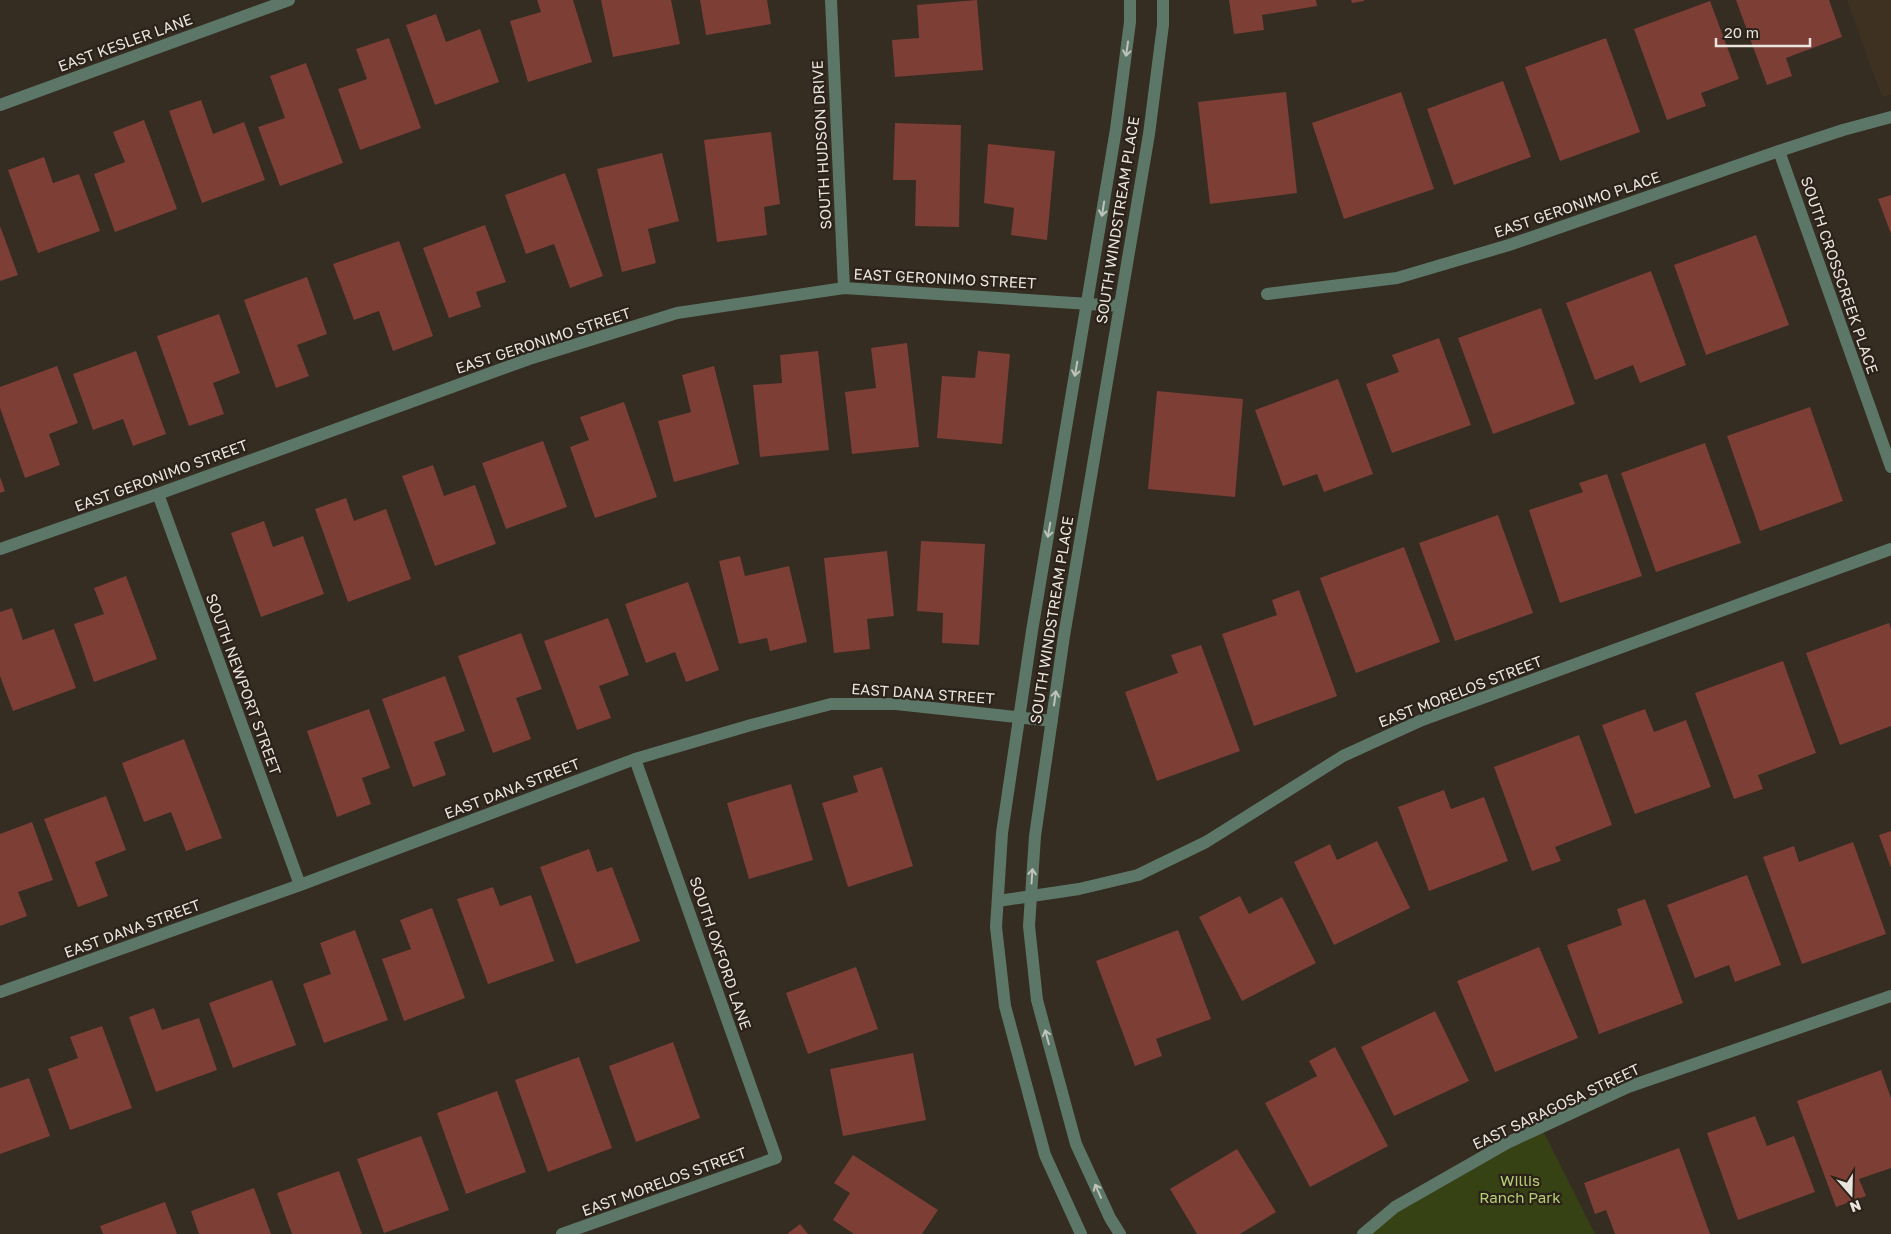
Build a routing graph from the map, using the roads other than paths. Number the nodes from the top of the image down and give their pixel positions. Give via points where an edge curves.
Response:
1 (289, 0) edge
2 (831, 0) edge
3 (1130, 0) edge
4 (1163, 0) edge
5 (0, 105) edge
6 (1891, 117) edge
7 (1779, 151) junction
8 (844, 288) junction
9 (1267, 294) dead end
10 (1087, 303) junction
11 (1120, 306) junction
12 (1891, 467) edge
13 (158, 494) junction
14 (0, 549) edge
15 (1891, 549) edge
16 (1019, 716) junction
17 (1052, 720) junction
18 (635, 759) junction
19 (300, 885) junction
20 (1031, 896) junction
21 (998, 901) junction
22 (0, 992) edge
23 (1891, 996) edge
24 (776, 1158) joint
25 (562, 1234) edge
26 (1081, 1234) edge
27 (1120, 1234) edge
28 (1363, 1234) edge

1 - 5 street, EAST KESLER LANE
2 - 8 street, SOUTH HUDSON DRIVE
3 -> 10 street, SOUTH WINDSTREAM PLACE via 1116,129
4 - 11 street, SOUTH WINDSTREAM PLACE via 1163,25 1148,134
6 - 7 street, EAST GERONIMO PLACE
7 - 9 street, EAST GERONIMO PLACE via 1509,245 1397,278
7 - 12 street, SOUTH CROSSCREEK PLACE
8 - 10 street, EAST GERONIMO STREET
8 - 13 street, EAST GERONIMO STREET via 677,313 529,359
10 - 11 street, EAST GERONIMO STREET
10 -> 16 street, SOUTH WINDSTREAM PLACE
17 -> 11 street, SOUTH WINDSTREAM PLACE
13 - 14 street, EAST GERONIMO STREET
13 - 19 street, SOUTH NEWPORT STREET
15 - 20 street, EAST MORELOS STREET via 1422,720 1343,756 1206,842 1138,875
16 - 17 street, EAST DANA STREET
16 - 18 street, EAST DANA STREET via 896,704 831,704
16 - 21 street, SOUTH WINDSTREAM PLACE via 1002,833
20 -> 17 street, SOUTH WINDSTREAM PLACE via 1035,836
18 - 19 street, EAST DANA STREET
18 - 24 street, SOUTH OXFORD LANE
19 - 22 street, EAST DANA STREET
20 - 21 street, EAST MORELOS STREET
27 -> 20 street, SOUTH WINDSTREAM PLACE via 1076,1144 1038,1000 1029,926
21 - 26 street, SOUTH WINDSTREAM PLACE via 996,927 1005,1006 1045,1155
23 - 28 street, EAST SARAGOSA STREET via 1628,1087 1508,1143 1395,1207
24 - 25 street, EAST MORELOS STREET

